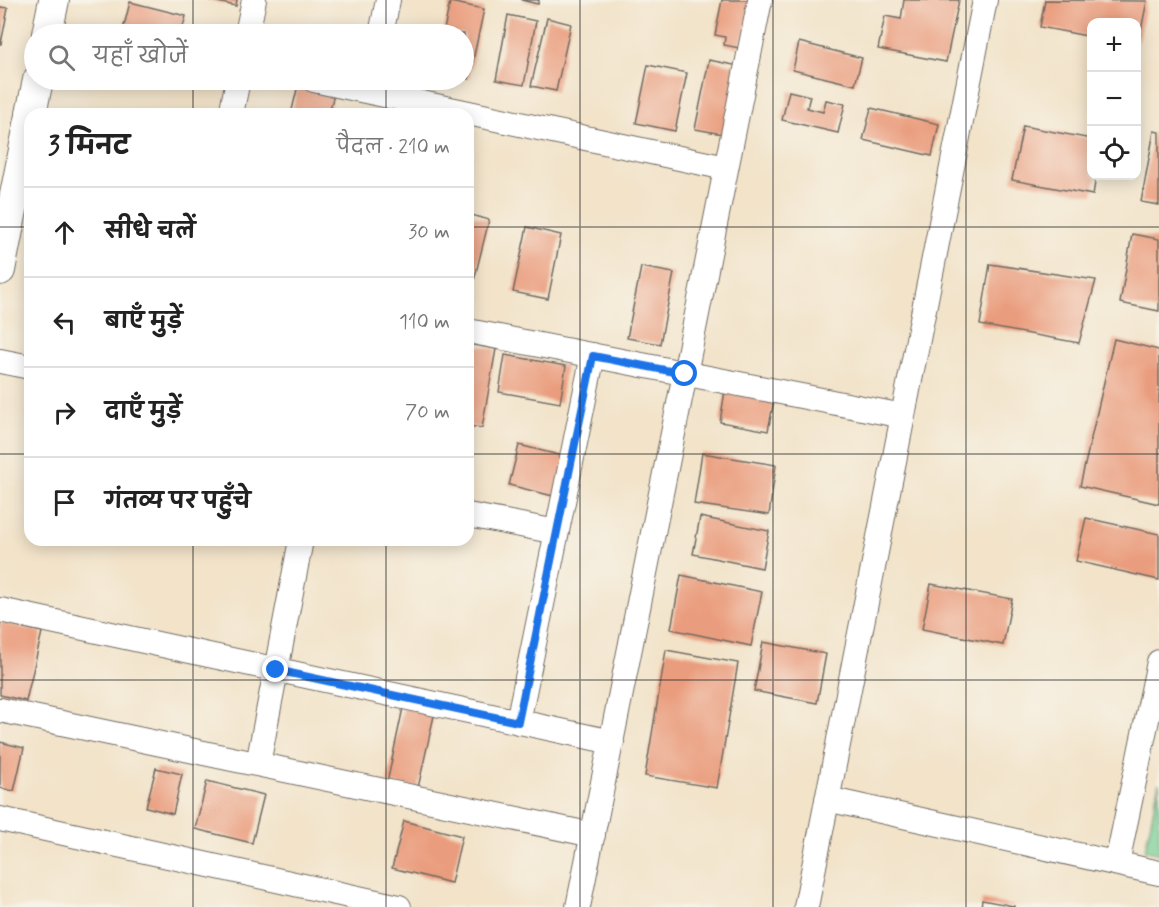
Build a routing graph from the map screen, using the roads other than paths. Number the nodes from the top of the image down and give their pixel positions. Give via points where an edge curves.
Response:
1 (54, 0) edge
2 (254, 0) edge
3 (388, 0) edge
4 (760, 0) edge
5 (985, 0) edge
6 (49, 24) edge
7 (249, 24) edge
8 (383, 24) edge
9 (36, 90) edge
10 (236, 90) edge
11 (393, 90) edge
12 (32, 108) edge
13 (232, 108) edge
14 (470, 108) edge
15 (474, 109) edge
16 (24, 142) edge
17 (726, 168) junction
18 (7, 203) edge
19 (0, 270) edge
20 (474, 332) edge
21 (593, 356) junction
22 (0, 361) edge
23 (24, 367) edge
24 (685, 374) junction
25 (903, 416) junction
26 (474, 516) edge
27 (557, 532) junction
28 (300, 546) edge
29 (0, 610) edge
30 (1159, 662) edge
31 (276, 670) junction
32 (1154, 708) edge
33 (0, 710) edge
34 (518, 722) junction
35 (612, 742) junction
36 (258, 764) junction
37 (827, 799) junction
38 (0, 819) edge
39 (593, 835) junction
40 (1117, 863) junction
41 (1159, 873) edge
42 (399, 907) edge
43 (578, 907) edge
44 (806, 907) edge

1 - 6 street
2 - 7 street
3 - 8 street
4 - 17 street
5 - 25 street
9 - 12 street
10 - 13 street
11 - 14 street
15 - 17 street
16 - 18 street
17 - 24 street
18 - 19 street
20 - 21 street
21 - 24 street
21 - 27 street
22 - 23 street
24 - 25 street
24 - 35 street
25 - 37 street
26 - 27 street
27 - 34 street
28 - 31 street
29 - 31 street
30 - 32 street
31 - 34 street
31 - 36 street
32 - 40 street
33 - 36 street
34 - 35 street
35 - 39 street
36 - 39 street
37 - 40 street
37 - 44 street
38 - 42 street
39 - 43 street
40 - 41 street

